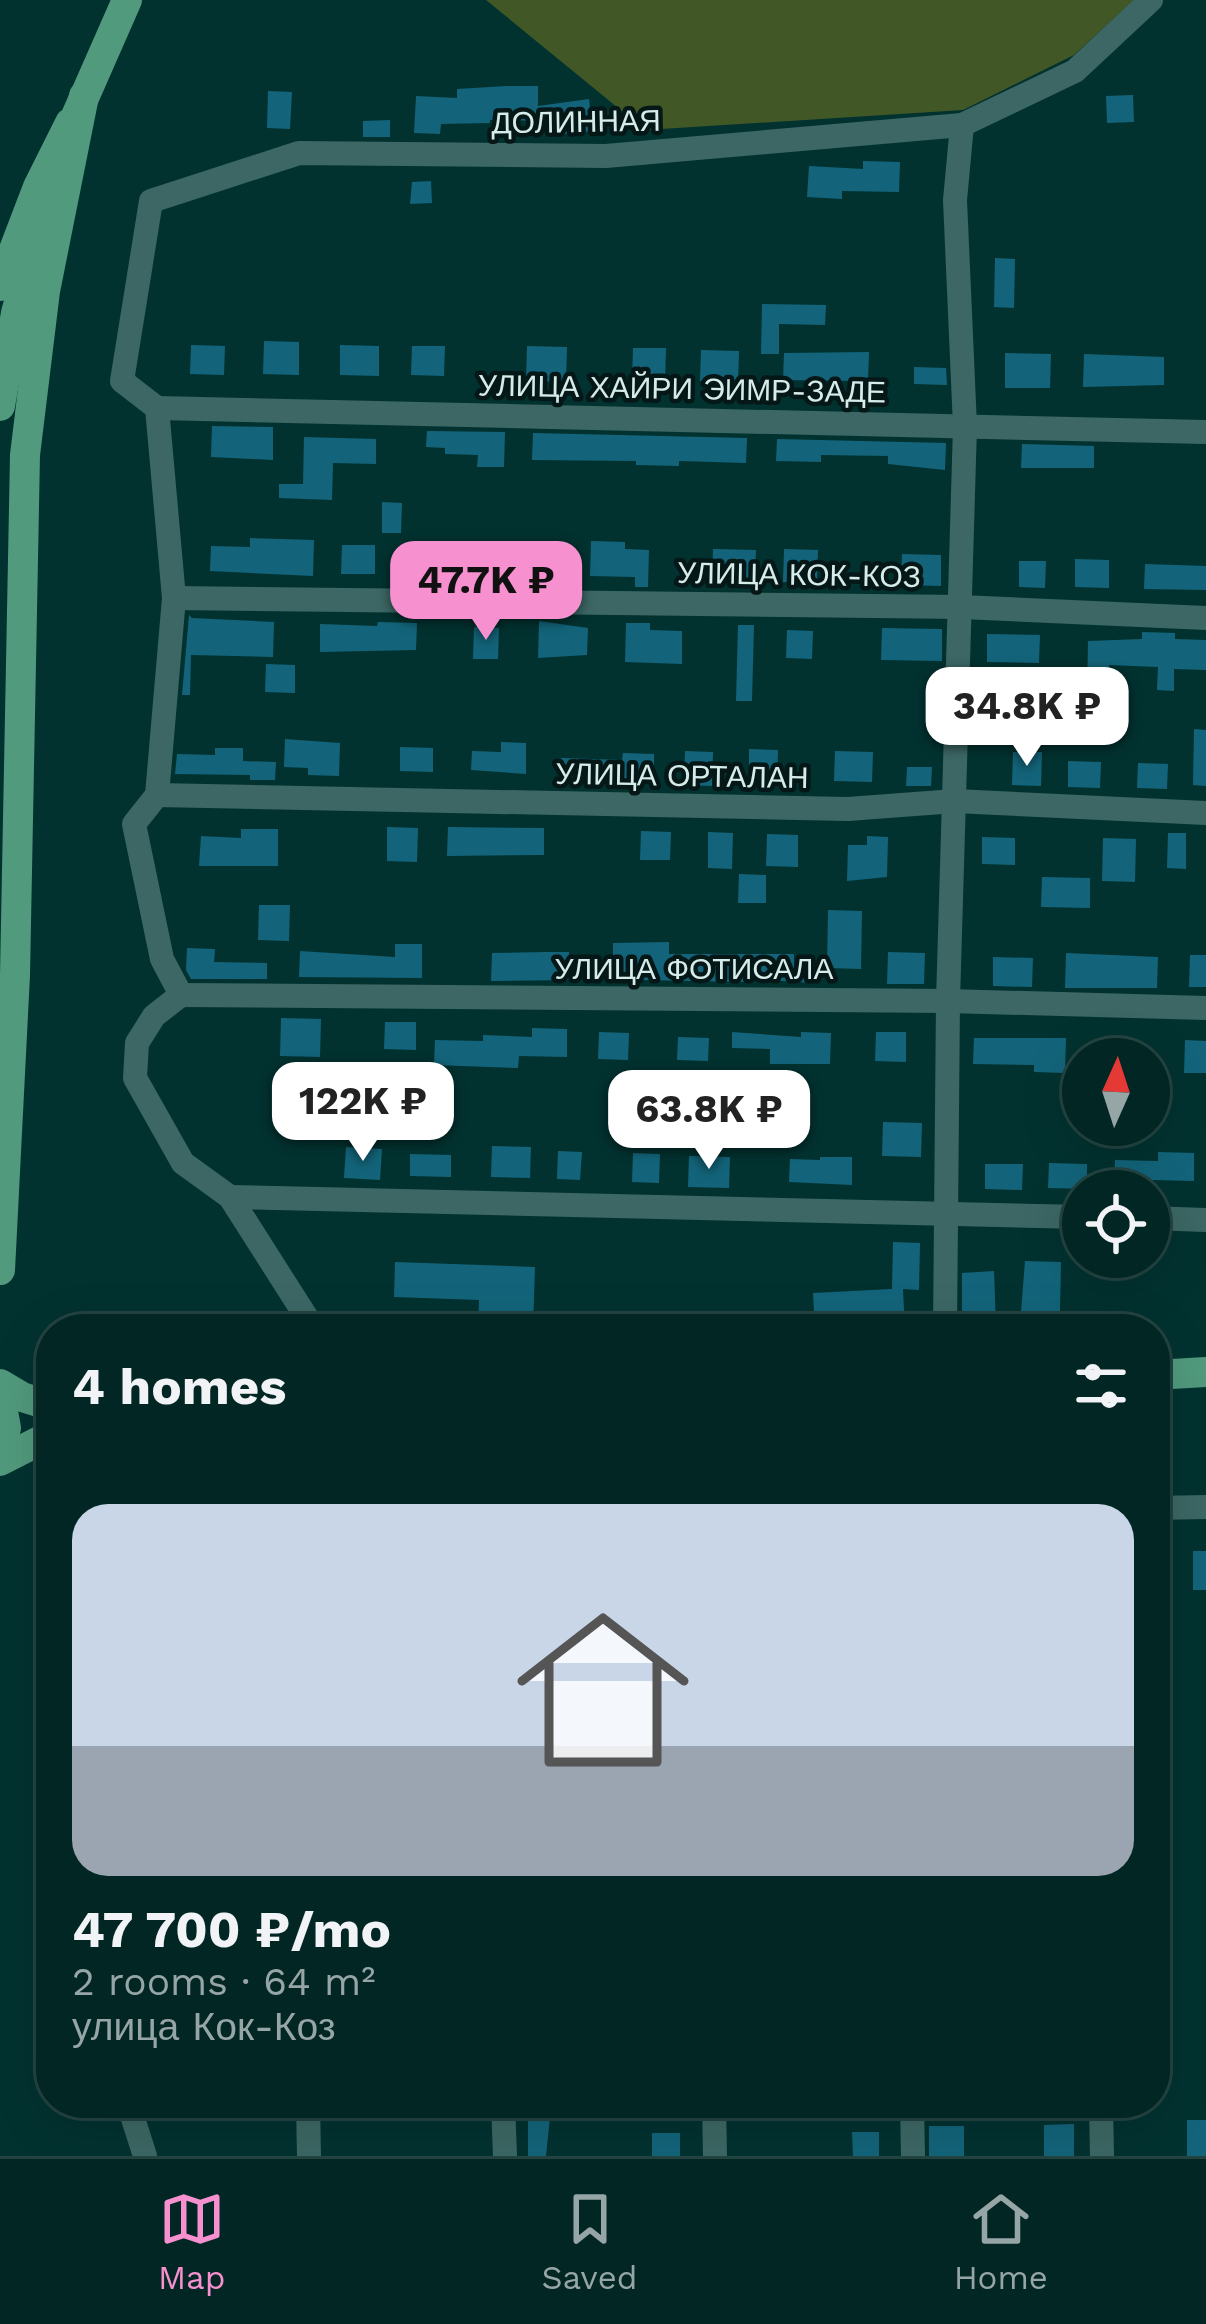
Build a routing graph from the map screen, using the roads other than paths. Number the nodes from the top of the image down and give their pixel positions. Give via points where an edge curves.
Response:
1 (127, 0) edge
2 (1151, 0) edge
3 (84, 96) junction
4 (962, 125) junction
5 (0, 286) edge
6 (0, 406) edge
7 (157, 408) junction
8 (965, 425) junction
9 (1206, 432) edge
10 (174, 598) junction
11 (961, 608) junction
12 (1206, 618) edge
13 (157, 795) junction
14 (955, 801) junction
15 (1206, 814) edge
16 (181, 995) junction
17 (948, 1001) junction
18 (1206, 1008) edge
19 (230, 1197) junction
20 (943, 1215) junction
21 (1062, 1217) edge
22 (1170, 1219) edge
23 (1206, 1220) edge
24 (0, 1270) edge
25 (304, 1314) edge
26 (945, 1314) edge
27 (1206, 1372) edge
28 (1170, 1374) edge
29 (0, 1384) edge
30 (0, 1394) edge
31 (36, 1401) edge
32 (36, 1441) edge
33 (0, 1457) edge
34 (1206, 1507) edge
35 (1170, 1508) edge
36 (133, 2118) edge
37 (308, 2118) edge
38 (504, 2118) edge
39 (714, 2118) edge
40 (912, 2118) edge
41 (1101, 2118) edge
42 (145, 2156) edge
43 (309, 2156) edge
44 (505, 2156) edge
45 (715, 2156) edge
46 (913, 2156) edge
47 (1102, 2156) edge

1 - 3 main road
2 - 4 street, ДОЛИННАЯ via 1075,71
3 - 5 main road
3 - 6 main road via 37,233
3 - 24 main road via 45,291 25,455
4 - 7 street, ДОЛИННАЯ via 606,156 299,153 151,200 122,381
4 - 8 street via 955,200
7 - 8 street, УЛИЦА ХАЙРИ ЭИМР-ЗАДЕ
7 - 10 street
8 - 9 street, УЛИЦА ХАЙРИ ЭИМР-ЗАДЕ
8 - 11 street
10 - 11 street, УЛИЦА КОК-КОЗ
10 - 13 street
11 - 12 street, УЛИЦА КОК-КОЗ
11 - 14 street
13 - 14 street, УЛИЦА ОРТАЛАН via 848,809
13 - 16 street via 134,824 163,959
14 - 15 street, УЛИЦА ОРТАЛАН
14 - 17 street
16 - 17 street, УЛИЦА ФОТИСАЛА
16 - 19 street via 136,1043 135,1078 183,1163
17 - 18 street, УЛИЦА ФОТИСАЛА
17 - 20 street
19 - 20 street
19 - 25 street
20 - 21 street
20 - 26 street
22 - 23 street
27 - 28 main road
29 - 31 main road
30 - 33 main road
32 - 33 main road
34 - 35 street
36 - 42 street
37 - 43 street
38 - 44 street
39 - 45 street
40 - 46 street
41 - 47 street

